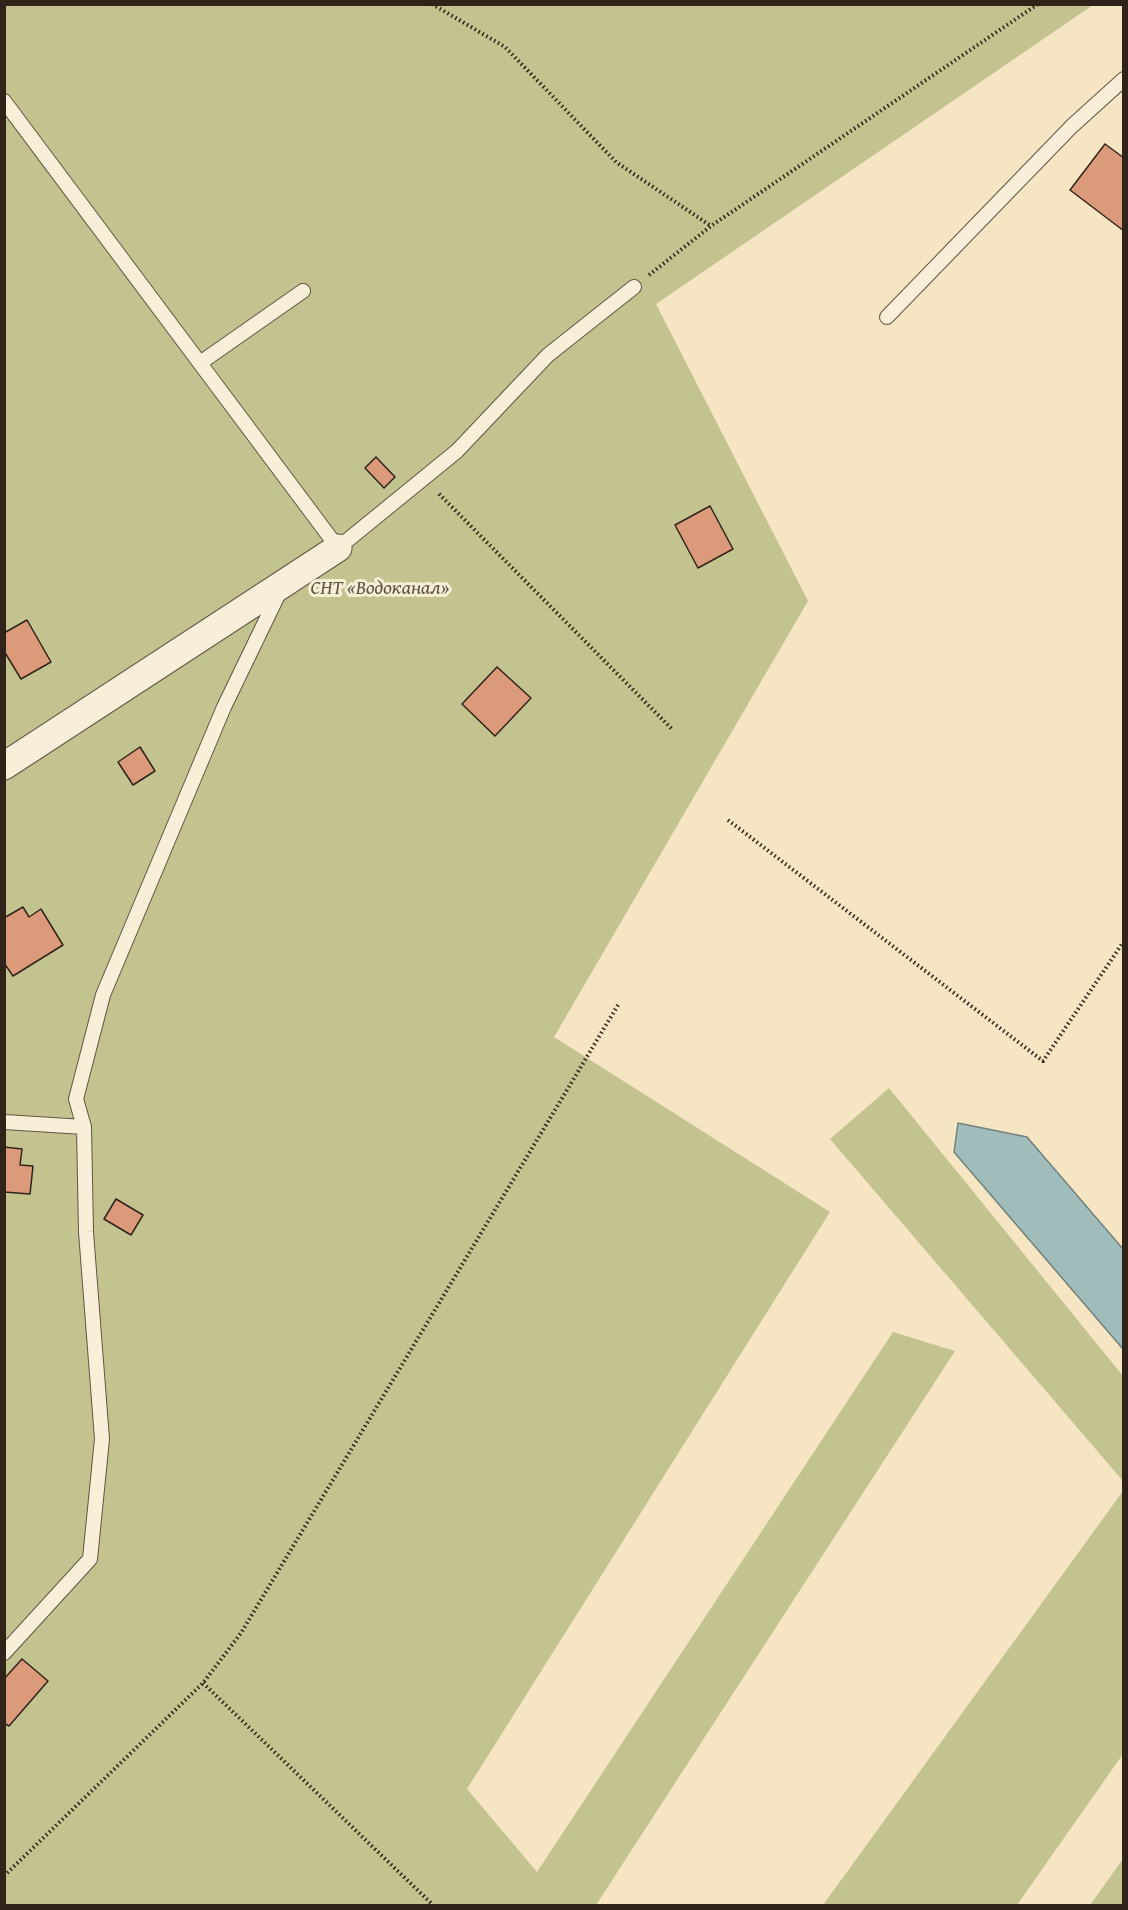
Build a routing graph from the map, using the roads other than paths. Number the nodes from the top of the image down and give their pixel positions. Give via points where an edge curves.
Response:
1 (1124, 79) edge
2 (4, 101) edge
3 (634, 287) road end
4 (303, 291) dead end
5 (887, 317) dead end
6 (200, 363) junction
7 (338, 548) junction
8 (285, 580) junction
9 (4, 766) edge
10 (4, 1122) edge
11 (84, 1127) junction
12 (4, 1653) edge

1 - 5 lane via 1072,126
2 - 6 lane
3 - 7 lane via 548,355 457,451
4 - 6 lane
6 - 7 lane
7 - 8 street
8 - 9 street
8 - 11 lane via 224,707 103,995 76,1099
10 - 11 lane
11 - 12 lane via 86,1232 102,1439 90,1559

